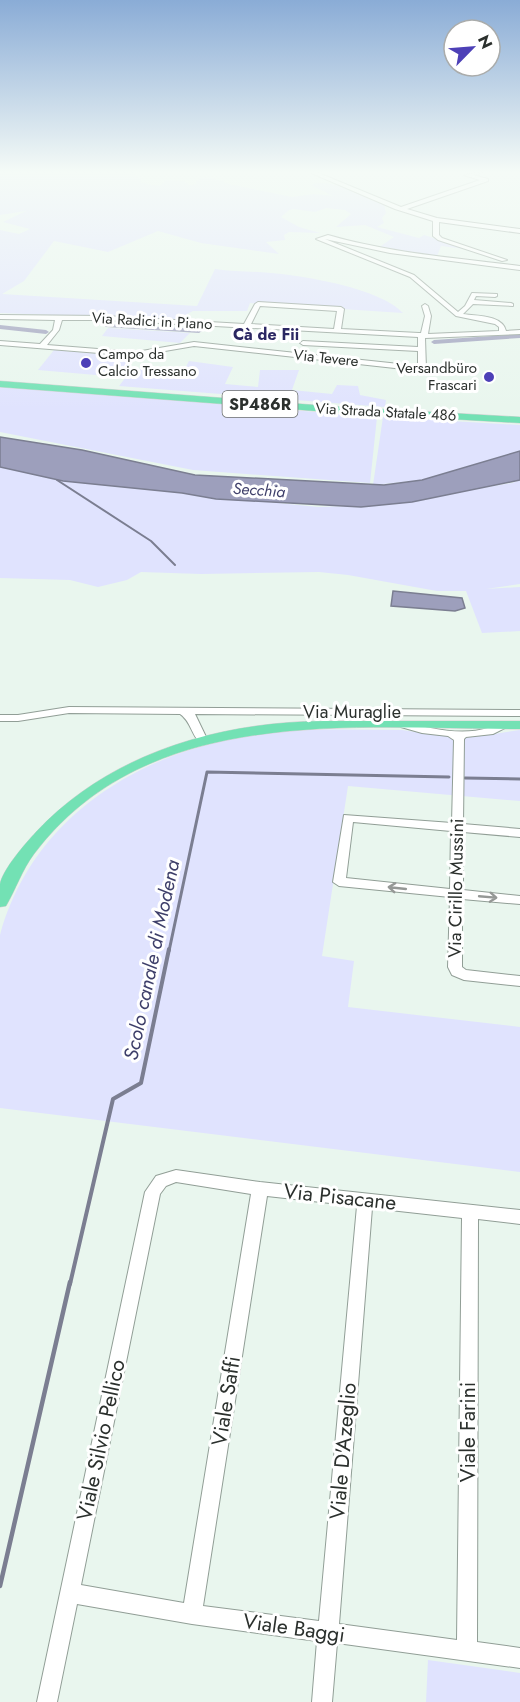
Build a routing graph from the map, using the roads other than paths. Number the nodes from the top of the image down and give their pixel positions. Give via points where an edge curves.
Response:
1 (352, 251) edge
2 (400, 251) edge
3 (477, 251) edge
4 (520, 266) edge
5 (495, 295) dead end
6 (471, 302) junction
7 (512, 305) dead end
8 (425, 306) dead end
9 (467, 309) junction
10 (505, 312) dead end
11 (458, 315) junction
12 (0, 318) edge
13 (59, 318) junction
14 (207, 324) junction
15 (247, 325) junction
16 (337, 330) junction
17 (503, 333) junction
18 (520, 333) edge
19 (422, 335) junction
20 (198, 338) junction
21 (0, 343) edge
22 (303, 343) dead end
23 (42, 346) junction
24 (423, 349) junction
25 (0, 384) edge
26 (520, 420) edge
27 (184, 712) junction
28 (520, 713) edge
29 (0, 718) edge
30 (405, 725) junction
31 (513, 725) edge
32 (459, 740) junction
33 (203, 741) junction
34 (456, 828) junction
35 (520, 833) edge
36 (455, 894) junction
37 (520, 900) edge
38 (0, 902) edge
39 (520, 981) edge
40 (161, 1181) joint
41 (260, 1189) junction
42 (365, 1199) junction
43 (470, 1211) junction
44 (520, 1218) edge
45 (70, 1593) junction
46 (192, 1614) junction
47 (327, 1632) junction
48 (467, 1652) junction
49 (520, 1658) edge
50 (47, 1702) edge
51 (322, 1702) edge

1 - 11 street via 412,276
2 - 4 street
3 - 4 street
5 - 6 street via 474,294
6 - 7 street
6 - 9 street
8 - 19 street via 428,315
9 - 10 street
9 - 11 street
11 - 17 street via 497,322
12 - 13 street, Via Radici in Piano
13 - 14 street, Via Radici in Piano
13 - 23 street via 56,330
14 - 15 street, Via Radici in Piano
14 - 20 street
15 - 16 street, Via Radici in Piano
15 - 16 street via 258,304 341,309
16 - 19 street, Via Radici in Piano
17 - 18 street, Via Radici in Piano
17 - 19 street, Via Radici in Piano
19 - 24 street
20 - 23 street, Via Tevere via 136,354
20 - 24 street, Via Tevere via 422,369
21 - 23 street, Via Tevere
22 - 24 street
25 - 26 main road, Via Strada Statale 486 / SP486R
27 - 28 street, Via Muraglie
27 - 29 street, Via Muraglie via 69,710
27 - 33 street via 192,717
30 - 31 main road
30 - 32 street via 452,733
30 - 33 main road via 288,726
31 - 32 street via 462,734
32 - 34 street, Via Cirillo Mussini
33 - 38 main road via 142,763 81,798 50,825 19,863
34 - 35 street
34 - 36 street, Via Cirillo Mussini
36 -> 34 street via 339,882 348,818
36 -> 37 street
36 - 39 street, Via Cirillo Mussini via 457,972
40 - 41 street, Via Pisacane via 176,1176
40 - 45 street, Viale Silvio Pellico via 153,1192
41 - 42 street, Via Pisacane
41 - 46 street, Viale Saffi
42 - 43 street, Via Pisacane
42 - 47 street, Viale D'Azeglio
43 - 44 street, Via Pisacane
43 - 48 street, Viale Farini
45 - 46 street, Viale Baggi
45 - 50 street, Viale Silvio Pellico
46 - 47 street, Viale Baggi
47 - 48 street, Viale Baggi
47 - 51 street, Viale D'Azeglio
48 - 49 street, Viale Baggi

